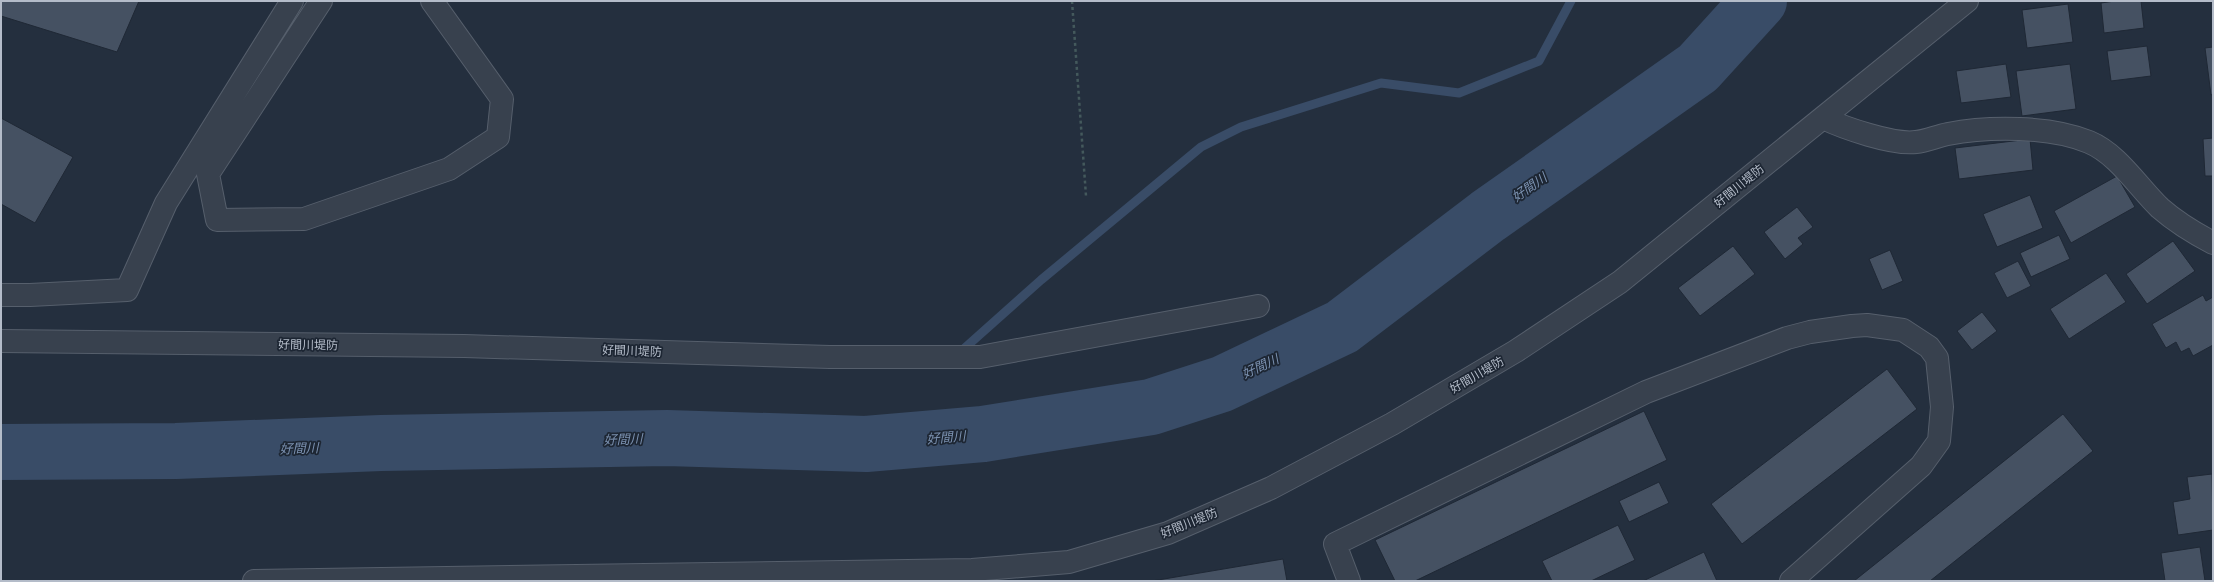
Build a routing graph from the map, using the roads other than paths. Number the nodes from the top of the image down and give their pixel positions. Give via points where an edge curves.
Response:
1 (292, 1) edge
2 (320, 1) edge
3 (432, 1) edge
4 (1967, 1) edge
5 (1823, 118) junction
6 (2213, 243) edge
7 (1, 295) edge
8 (1258, 306) dead end
9 (1, 341) edge
10 (254, 581) edge
11 (1349, 581) edge
12 (1792, 581) edge

1 - 7 street via 166,203 127,290
2 - 3 street via 208,174 216,220 304,219 449,169 498,138 502,99
4 - 5 street, 好間川堤防
5 - 6 street via 1842,128 1894,141 1916,142 1948,134 2014,129 2051,132 2090,142 2108,154 2160,208 2189,230
5 - 10 street, 好間川堤防 via 1620,282 1516,351 1392,424 1271,488 1168,533 1069,562 972,570
8 - 9 street, 好間川堤防 via 980,357 830,357 464,346
11 - 12 street via 1335,544 1646,392 1810,332 1867,325 1903,330 1929,347 1937,358 1942,400 1940,441 1921,466

